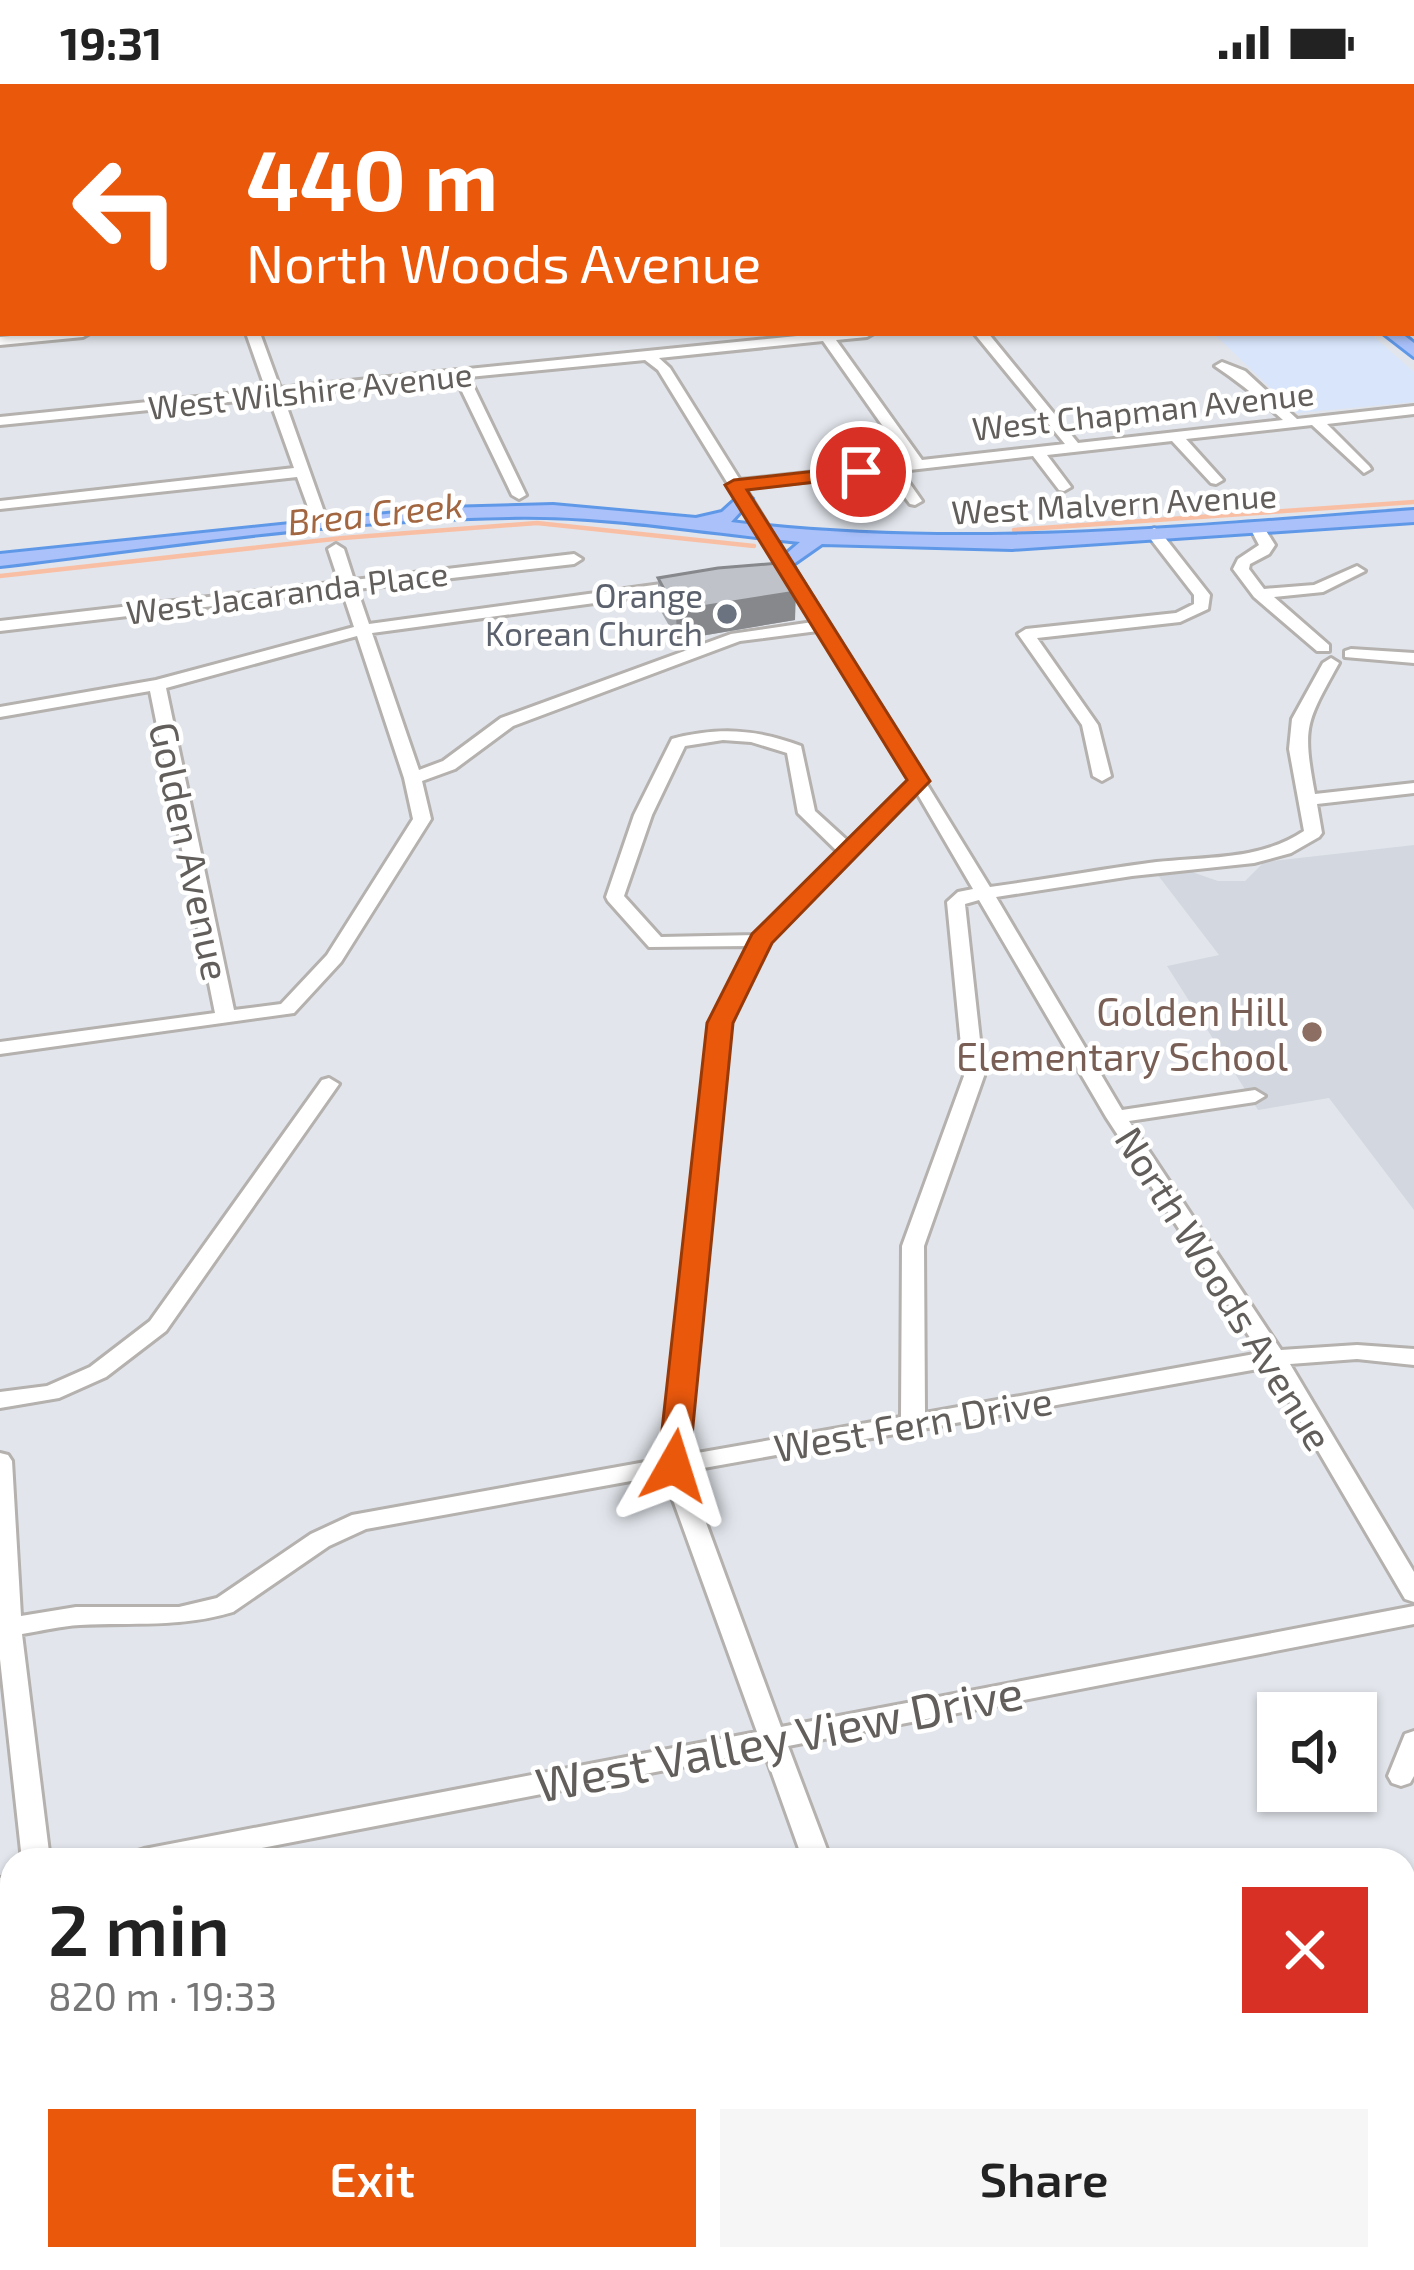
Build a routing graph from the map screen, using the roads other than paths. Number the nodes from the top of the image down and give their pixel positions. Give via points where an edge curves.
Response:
1 (52, 336) edge
2 (255, 336) edge
3 (837, 336) edge
4 (983, 336) edge
5 (827, 337) junction
6 (0, 341) edge
7 (656, 356) junction
8 (1222, 366) dead end
9 (461, 374) junction
10 (275, 393) junction
11 (1414, 410) edge
12 (0, 421) edge
13 (1316, 421) junction
14 (1294, 424) junction
15 (1176, 436) junction
16 (1076, 448) junction
17 (1036, 452) junction
18 (918, 465) junction
19 (891, 468) junction
20 (1364, 469) dead end
21 (300, 472) junction
22 (1216, 480) dead end
23 (1064, 487) dead end
24 (739, 492) junction
25 (519, 495) dead end
26 (915, 501) dead end
27 (0, 505) edge
28 (1414, 516) edge
29 (658, 521) junction
30 (322, 526) junction
31 (1256, 526) junction
32 (763, 532) junction
33 (1154, 533) junction
34 (818, 537) junction
35 (336, 549) dead end
36 (574, 559) dead end
37 (0, 560) edge
38 (781, 571) junction
39 (1357, 571) dead end
40 (350, 585) junction
41 (692, 585) edge
42 (1261, 594) junction
43 (0, 626) edge
44 (822, 626) junction
45 (364, 629) junction
46 (1351, 654) dead end
47 (1414, 658) edge
48 (158, 686) junction
49 (0, 712) edge
50 (1102, 776) dead end
51 (412, 778) junction
52 (919, 781) junction
53 (1414, 788) edge
54 (1307, 800) junction
55 (847, 850) junction
56 (984, 894) junction
57 (761, 940) junction
58 (225, 1016) junction
59 (0, 1048) edge
60 (329, 1084) dead end
61 (1255, 1096) dead end
62 (1116, 1117) junction
63 (1414, 1357) edge
64 (1275, 1358) junction
65 (0, 1400) edge
66 (913, 1424) junction
67 (0, 1461) edge
68 (674, 1466) junction
69 (1414, 1593) edge
70 (1414, 1615) edge
71 (9, 1627) junction
72 (774, 1738) junction
73 (1414, 1741) edge
74 (1401, 1776) dead end
75 (35, 1848) edge
76 (206, 1848) edge
77 (813, 1848) edge

1 - 6 street
2 - 10 street
3 - 5 street, West Wilshire Avenue
4 - 16 street
5 - 7 street, West Wilshire Avenue
5 - 18 street
7 - 9 street, West Wilshire Avenue
7 - 24 street, North Woods Avenue
8 - 14 street
9 - 10 street, West Wilshire Avenue
9 - 25 street
10 - 12 street, West Wilshire Avenue
10 - 21 street
11 - 13 street, West Chapman Avenue
13 - 14 street, West Chapman Avenue
13 - 20 street
14 - 15 street, West Chapman Avenue
15 - 16 street, West Chapman Avenue
15 - 22 street
16 - 17 street, West Chapman Avenue
17 - 18 street, West Chapman Avenue
17 - 23 street
18 - 19 street, West Chapman Avenue
19 - 24 street, West Chapman Avenue
19 - 26 street
21 - 27 street
21 - 30 street
24 - 29 main road via 728,517
24 - 32 street, North Woods Avenue
28 - 31 main road, West Malvern Avenue
29 - 30 main road via 512,511
29 - 32 main road
30 - 37 main road
31 - 33 main road, West Malvern Avenue
31 - 42 street via 1267,544 1241,569
32 - 34 main road
32 - 38 street, North Woods Avenue
33 - 34 main road, West Malvern Avenue via 1027,542
33 - 50 street via 1202,595 1202,606 1180,617 1026,634 1090,725
34 - 38 main road
35 - 40 street
36 - 40 street, West Jacaranda Place
38 - 44 street, North Woods Avenue
39 - 42 street via 1317,589
40 - 43 street, West Jacaranda Place
40 - 45 street
41 - 45 street
42 - 54 street via 1327,656 1300,719
44 - 51 street via 737,637 508,722 449,765
44 - 52 street, North Woods Avenue
45 - 48 street
45 - 51 street
46 - 47 street
48 - 49 street
48 - 58 street, Golden Avenue
51 - 58 street via 422,819 334,958 291,1007
52 - 55 street
52 - 56 street, North Woods Avenue
53 - 54 street
54 - 56 street via 1313,833 1295,847 1232,865
55 - 57 street
55 - 57 street via 807,813 795,750 760,735 716,732 677,742 615,897 656,943
56 - 62 street, North Woods Avenue
56 - 66 street via 956,902 974,1076 913,1246
57 - 68 street via 720,1023
58 - 59 street
60 - 65 street via 158,1326 98,1372 51,1393
61 - 62 street
62 - 64 street, North Woods Avenue
63 - 64 street, West Fern Drive
64 - 66 street, West Fern Drive
64 - 69 street, North Woods Avenue
66 - 68 street, West Fern Drive
67 - 71 street
68 - 71 street, West Fern Drive via 361,1521 224,1606
68 - 72 street
70 - 72 street, West Valley View Drive
71 - 75 street
72 - 76 street, West Valley View Drive
72 - 77 street
73 - 74 street

